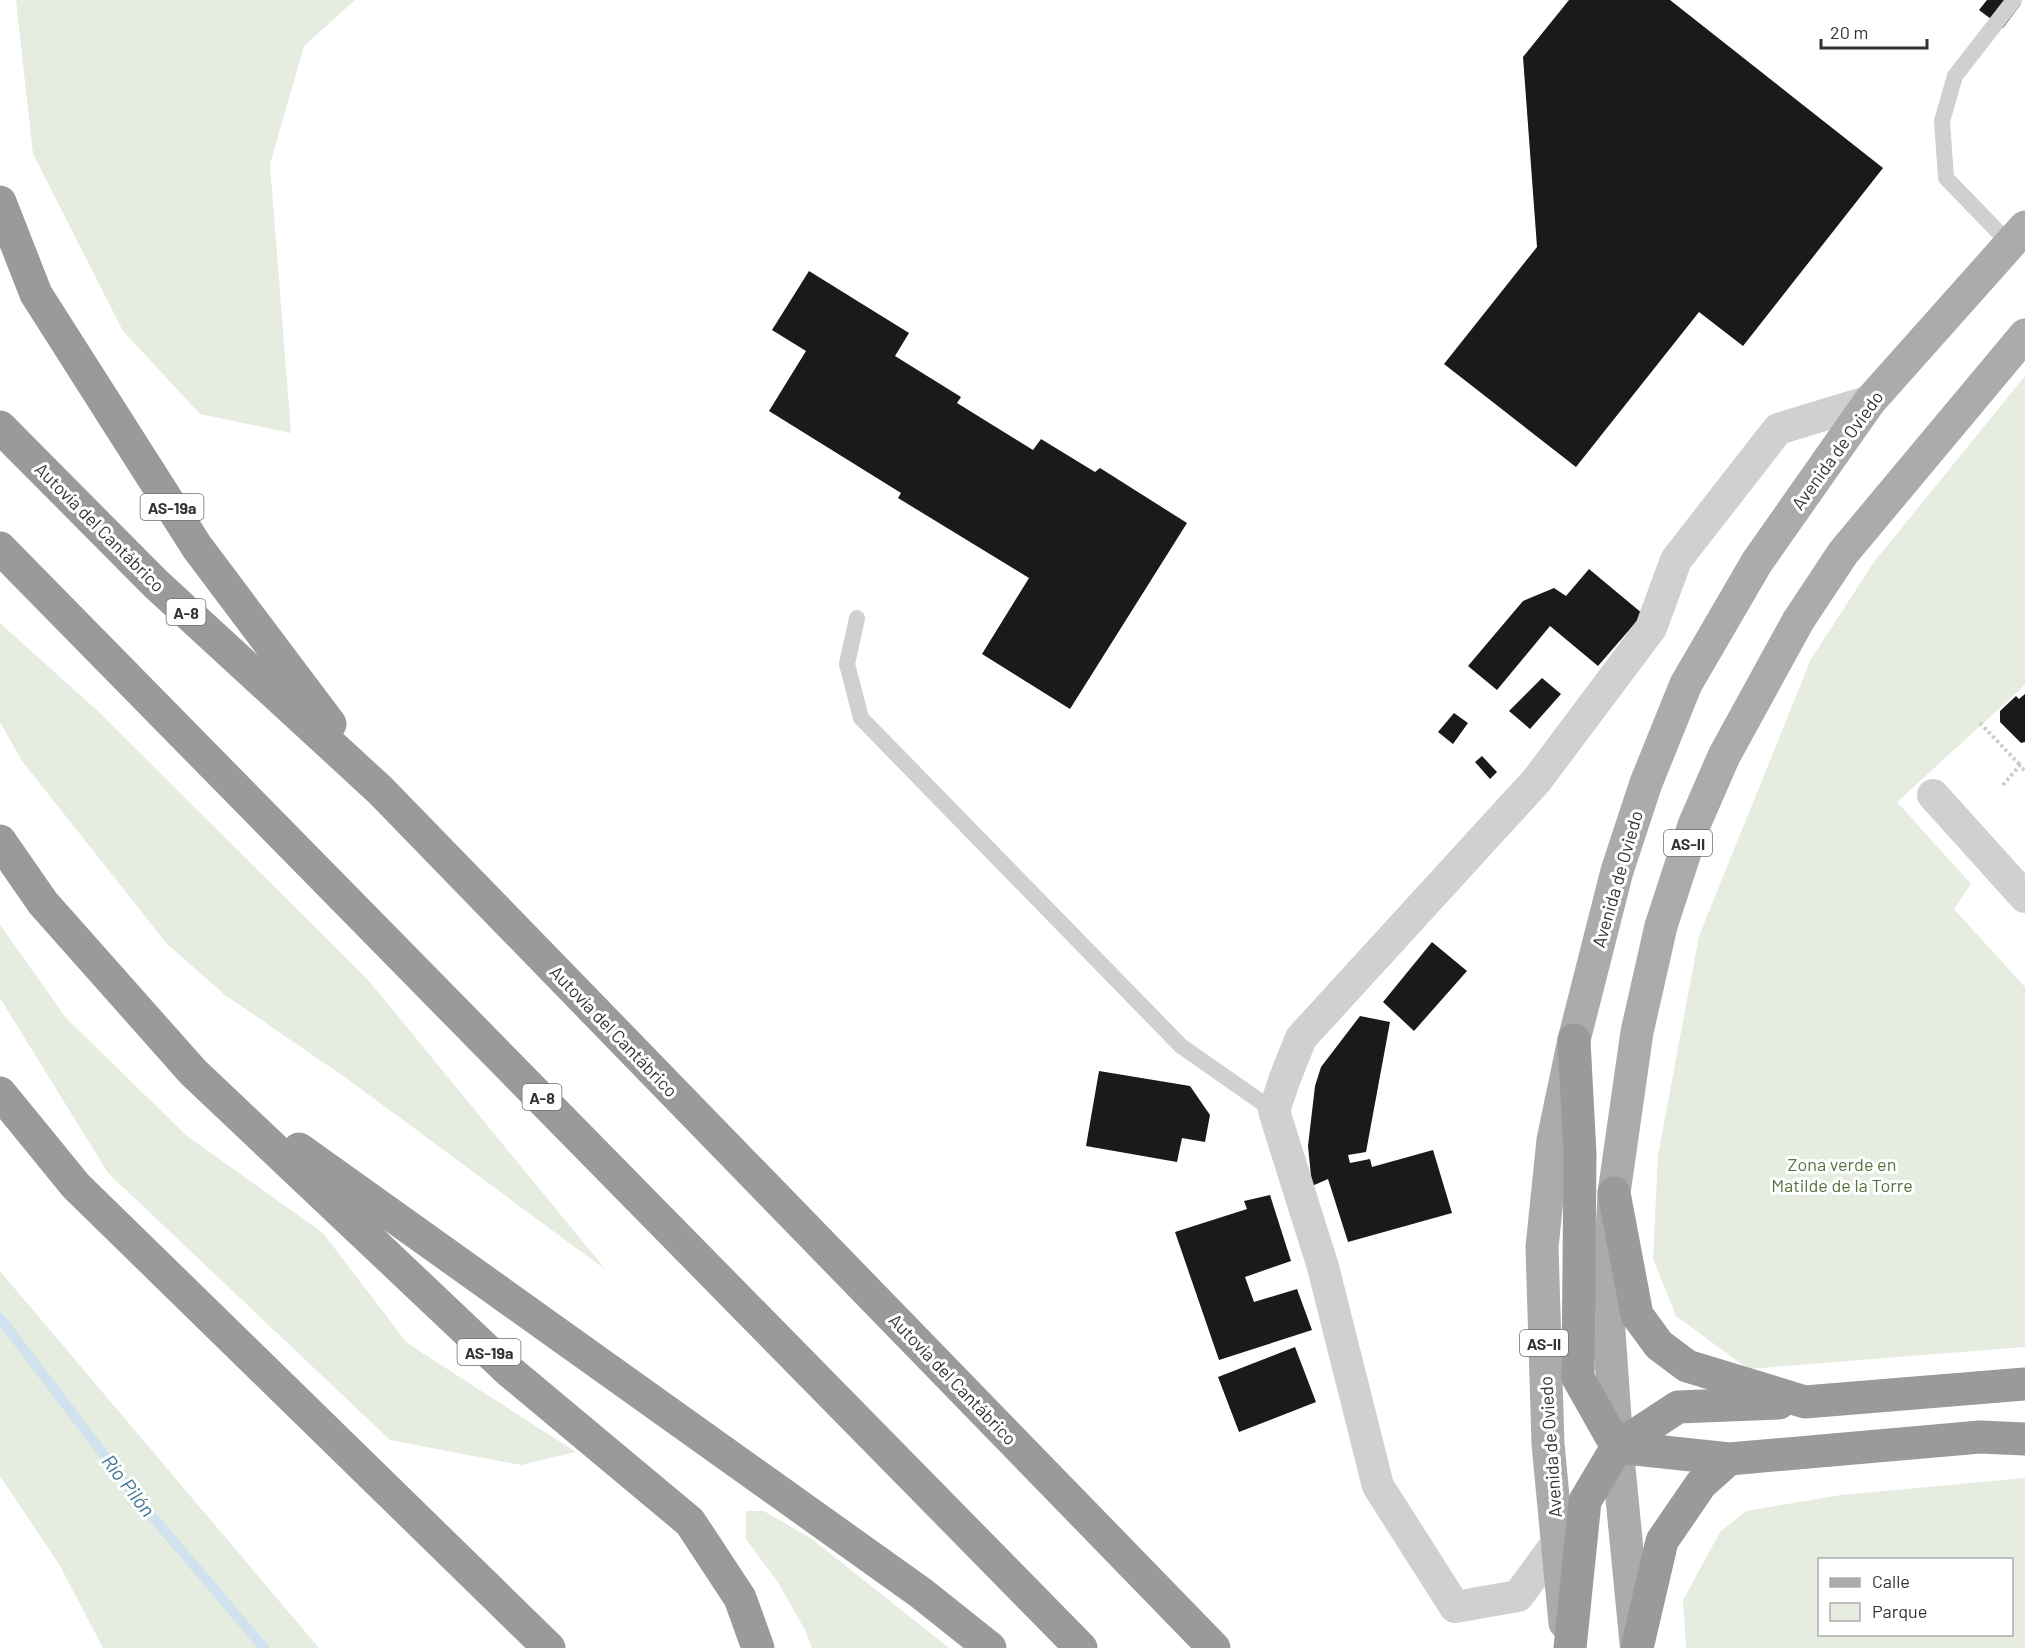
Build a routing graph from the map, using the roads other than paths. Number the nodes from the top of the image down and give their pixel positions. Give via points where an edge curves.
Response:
1 (2014, 0) edge
2 (0, 202) edge
3 (2018, 236) edge
4 (2025, 335) edge
5 (1870, 401) junction
6 (0, 427) edge
7 (0, 548) edge
8 (857, 618) dead end
9 (380, 790) junction
10 (1933, 795) dead end
11 (0, 841) edge
12 (2025, 897) edge
13 (1574, 1040) junction
14 (193, 1072) junction
15 (0, 1093) edge
16 (1274, 1111) junction
17 (1614, 1193) junction
18 (2025, 1384) edge
19 (1805, 1402) junction
20 (2025, 1439) edge
21 (1617, 1447) junction
22 (1729, 1459) junction
23 (1557, 1543) junction
24 (1637, 1646) edge
25 (549, 1648) edge
26 (758, 1648) edge
27 (990, 1648) edge
28 (1081, 1648) edge
29 (1214, 1648) edge
30 (1568, 1648) edge

1 - 3 lane via 1955,76 1942,121 1946,177
2 - 9 highway, AS-19a via 36,294 197,547
3 - 5 main road, Avenida de Oviedo / AS-II
4 - 17 main road, AS-II via 1843,553 1797,621 1724,756 1694,825 1661,926 1637,1032
5 - 13 main road, Avenida de Oviedo / AS-II via 1757,562 1686,684 1646,783 1617,871
5 - 16 street via 1778,429 1676,560 1651,628 1537,780 1301,1038
6 - 9 highway, Autovía del Cantábrico / A-8 via 156,584
7 - 28 highway, A-8
8 - 16 lane via 847,664 861,718 1181,1046
9 - 29 highway, Autovía del Cantábrico / A-8
10 - 12 street
11 - 14 highway, AS-19a via 43,903
13 - 21 highway via 1580,1154 1578,1378
13 - 23 main road, Avenida de Oviedo / AS-II via 1553,1140 1542,1246 1548,1444
14 - 26 highway, AS-19a via 508,1370 690,1522 740,1598
14 - 27 highway via 921,1593
15 - 25 highway via 76,1186
16 - 23 street via 1323,1267 1377,1486 1455,1607 1518,1596
17 - 19 highway via 1637,1314 1659,1345 1687,1366
17 - 21 main road, AS-II via 1608,1317
18 - 19 highway
19 - 21 highway via 1678,1407
20 - 22 highway via 1980,1437
21 - 22 highway
21 - 24 main road, AS-II
21 - 30 highway via 1585,1501
22 - 24 highway via 1701,1484 1662,1541
23 - 30 main road, Avenida de Oviedo / AS-II

